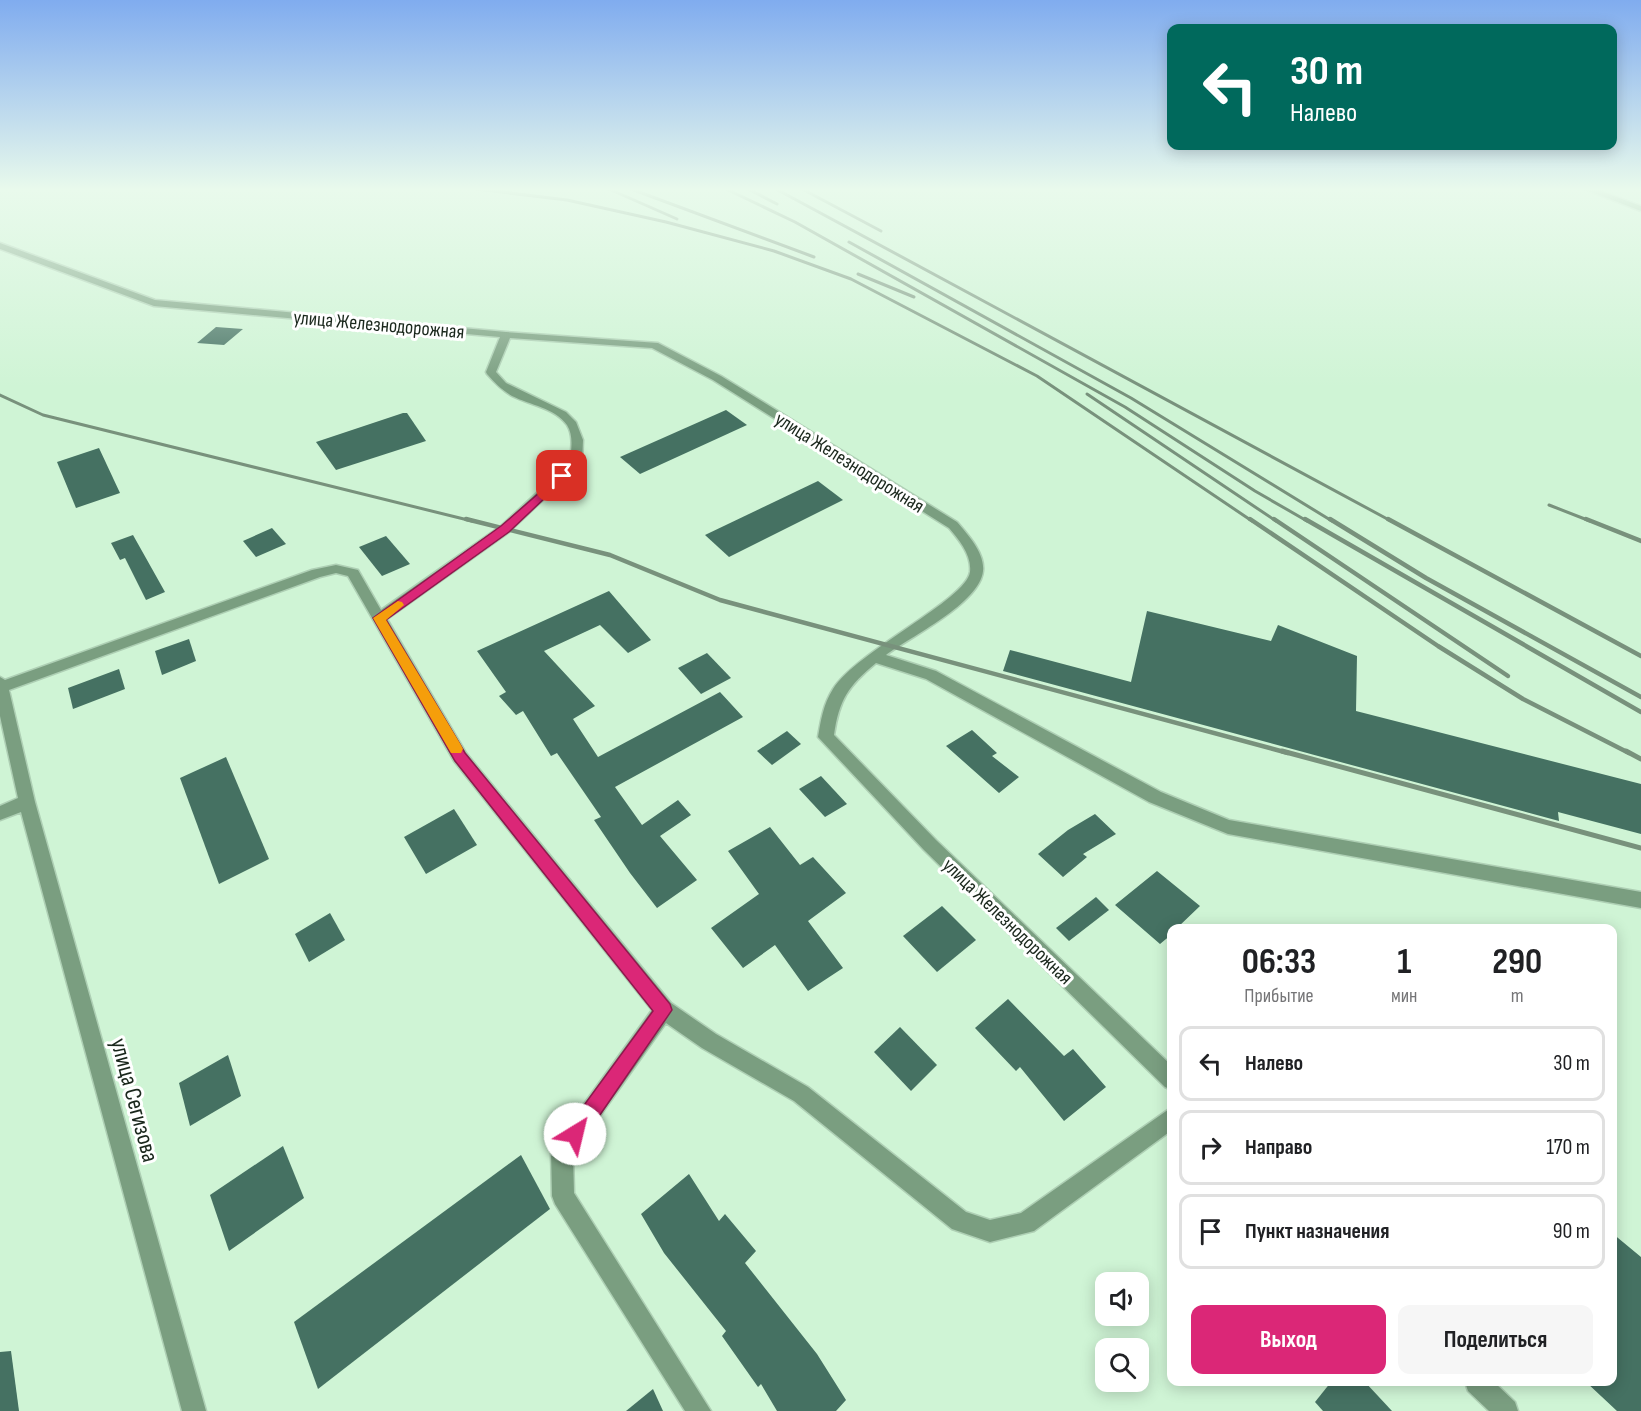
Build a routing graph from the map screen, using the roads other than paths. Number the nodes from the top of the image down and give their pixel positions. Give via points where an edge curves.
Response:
1 (24, 255) edge
2 (506, 335) junction
3 (379, 618) junction
4 (875, 657) junction
5 (1, 685) edge
6 (27, 802) junction
7 (0, 813) edge
8 (1641, 900) edge
9 (664, 1010) junction
10 (1167, 1075) edge
11 (1167, 1121) edge
12 (1481, 1386) edge
13 (194, 1411) edge
14 (699, 1411) edge
15 (1506, 1411) edge

1 - 2 street, улица Железнодорожная via 154,303
2 - 3 street via 491,372 506,387 564,413 577,429 580,447 576,463 505,529
2 - 4 street, улица Железнодорожная via 654,345 717,378 954,525 974,557 976,576 962,597
3 - 5 street via 353,573 336,569
3 - 9 street via 460,757
4 - 8 street via 931,675 1155,797 1228,827
4 - 10 street, улица Железнодорожная via 852,675 832,704 826,737 930,845
5 - 6 street, улица Сегизова
6 - 7 street
6 - 13 street, улица Сегизова
9 - 11 street via 801,1094 960,1221 990,1231 1026,1223
9 - 14 street via 562,1151 563,1196
12 - 15 street

